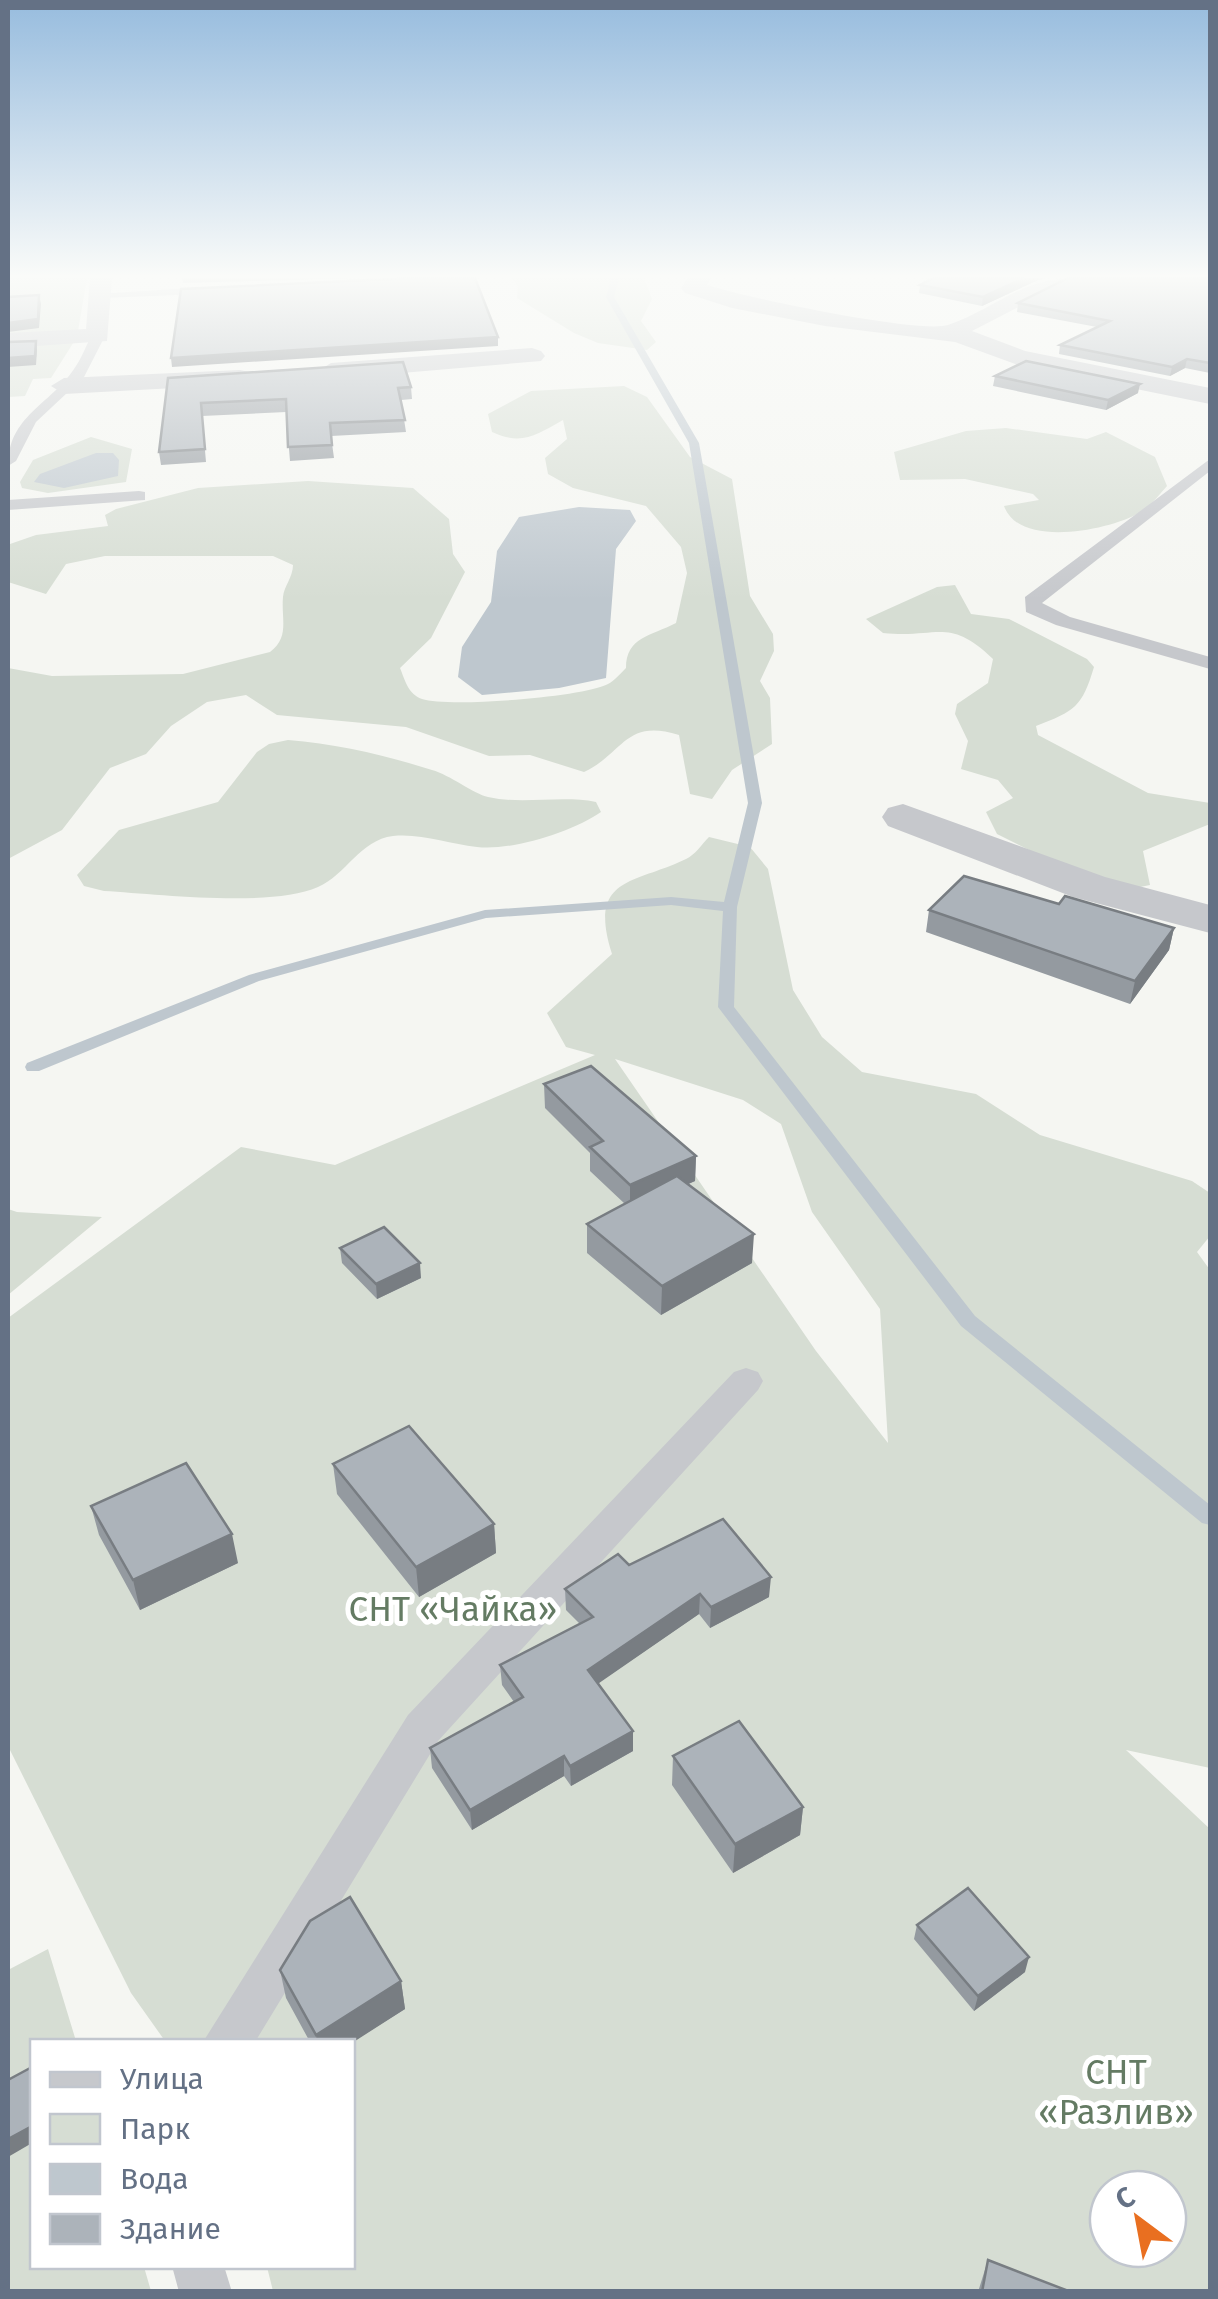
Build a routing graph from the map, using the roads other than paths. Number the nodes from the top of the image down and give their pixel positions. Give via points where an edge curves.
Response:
1 (81, 385) edge
2 (1157, 385) edge
3 (64, 386) joint
4 (1210, 396) edge
5 (8, 461) edge
6 (1210, 464) edge
7 (140, 496) dead end
8 (8, 505) edge
9 (1210, 663) edge
10 (903, 817) dead end
11 (1210, 919) edge
12 (746, 1380) dead end
13 (229, 2039) edge

1 - 3 street
2 - 4 street
3 - 5 lane via 29,420
6 - 9 lane via 1032,602 1064,621
7 - 8 lane
10 - 11 street via 1089,888
12 - 13 lane via 423,1728

